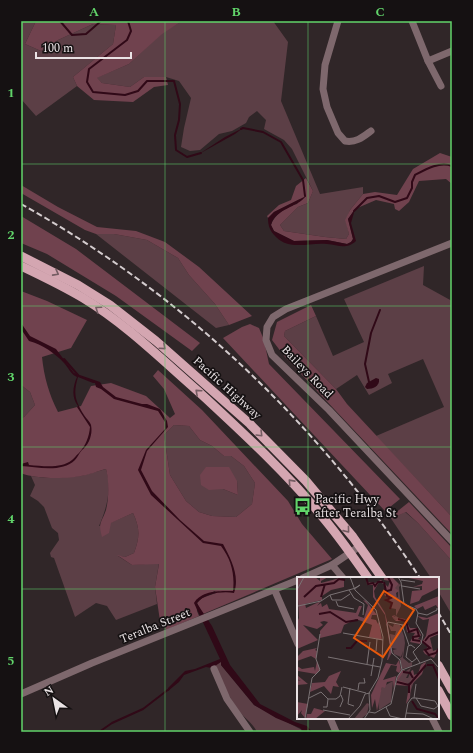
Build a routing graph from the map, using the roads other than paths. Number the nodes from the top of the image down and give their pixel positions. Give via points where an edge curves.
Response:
1 (338, 21) edge
2 (412, 21) edge
3 (452, 51) edge
4 (428, 61) junction
5 (441, 86) dead end
6 (371, 130) dead end
7 (451, 246) edge
8 (21, 256) edge
9 (21, 266) edge
10 (452, 541) edge
11 (360, 546) junction
12 (350, 552) junction
13 (332, 565) junction
14 (306, 577) edge
15 (342, 577) edge
16 (367, 577) edge
17 (381, 577) edge
18 (297, 580) edge
19 (275, 591) junction
20 (297, 642) edge
21 (439, 667) edge
22 (214, 669) dead end
23 (452, 690) edge
24 (439, 692) edge
25 (21, 694) edge
26 (452, 716) edge
27 (330, 719) edge
28 (432, 719) edge
29 (250, 732) edge
30 (336, 732) edge
31 (439, 732) edge

1 - 6 street via 326,65 323,89 327,107 345,141 358,139
2 - 4 street
3 - 4 street
4 - 5 street
7 - 10 street, Baileys Road via 286,309 273,317 267,327 266,340 272,355 329,410
8 -> 11 main road, Pacific Highway via 100,298 156,341 272,446 306,481
12 -> 9 main road, Pacific Highway via 280,469 150,349 83,298
11 - 12 street
11 - 17 main road, Pacific Highway
12 - 13 street
12 - 16 main road, Pacific Highway
13 - 14 street
13 - 15 street
18 - 19 street, Teralba Street
19 - 20 street
19 - 25 street, Teralba Street via 210,615
21 - 23 main road
22 - 29 street via 227,699
24 - 26 main road
27 - 30 street
28 - 31 street

